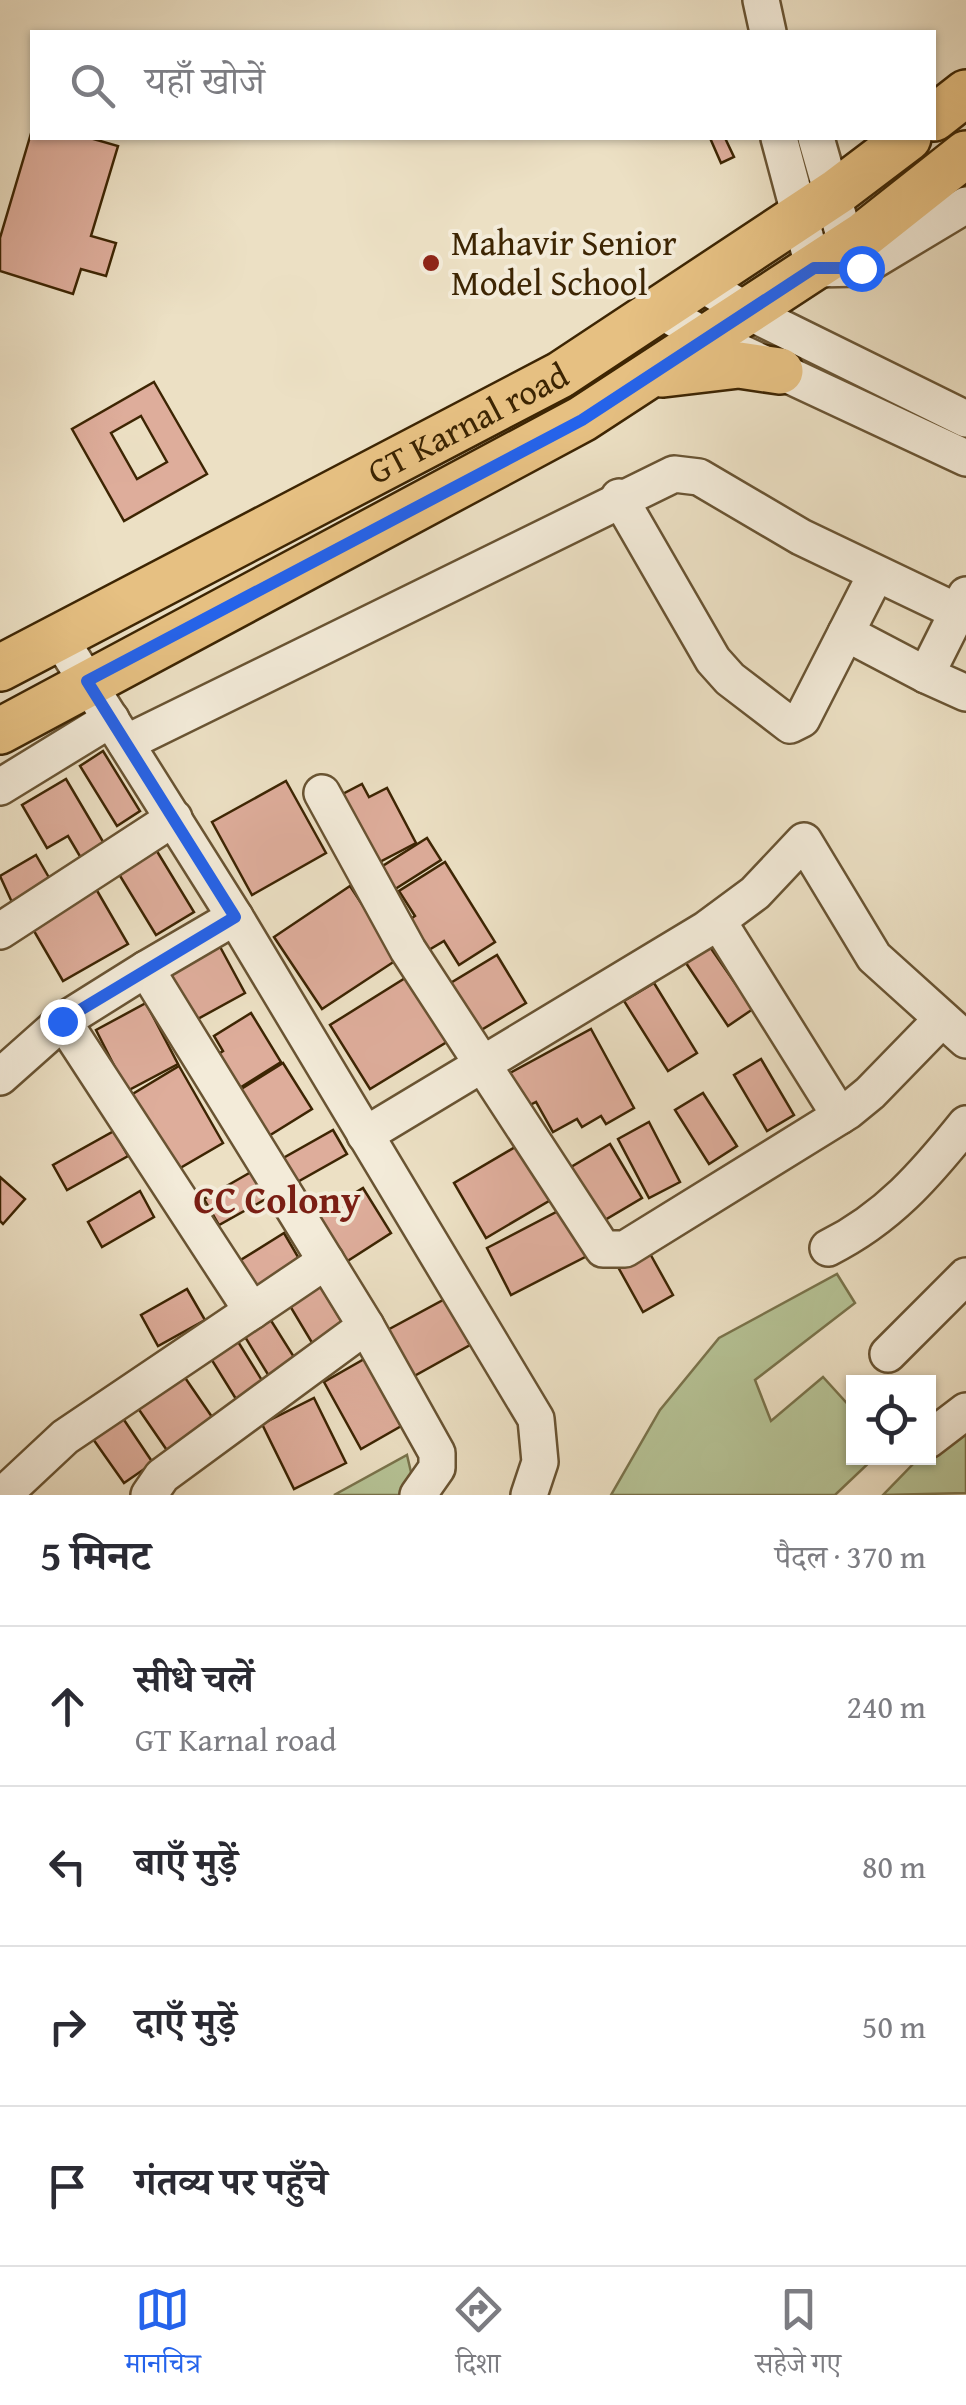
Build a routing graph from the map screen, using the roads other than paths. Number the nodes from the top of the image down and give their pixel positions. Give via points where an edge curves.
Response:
1 (762, 0) edge
2 (768, 30) edge
3 (966, 93) edge
4 (936, 116) edge
5 (780, 140) edge
6 (816, 140) edge
7 (905, 140) edge
8 (966, 154) edge
9 (816, 205) junction
10 (966, 205) edge
11 (831, 257) junction
12 (700, 283) junction
13 (659, 310) junction
14 (747, 311) junction
15 (707, 337) junction
16 (780, 371) junction
17 (647, 377) junction
18 (966, 419) edge
19 (966, 458) edge
20 (619, 497) junction
21 (876, 574) junction
22 (962, 604) edge
23 (846, 633) junction
24 (58, 634) junction
25 (0, 668) edge
26 (926, 675) junction
27 (87, 681) junction
28 (966, 694) edge
29 (0, 731) edge
30 (119, 731) junction
31 (0, 787) edge
32 (322, 792) dead end
33 (174, 818) junction
34 (235, 917) junction
35 (718, 920) junction
36 (0, 931) edge
37 (146, 969) junction
38 (62, 1021) junction
39 (954, 1029) edge
40 (484, 1064) junction
41 (0, 1077) edge
42 (840, 1116) junction
43 (966, 1124) edge
44 (365, 1135) junction
45 (828, 1248) dead end
46 (326, 1261) junction
47 (966, 1276) edge
48 (252, 1311) junction
49 (366, 1326) junction
50 (888, 1354) dead end
51 (966, 1411) edge
52 (936, 1434) edge
53 (3, 1495) edge
54 (150, 1495) edge
55 (418, 1495) edge
56 (530, 1495) edge

1 - 2 street
3 - 4 main road
5 - 9 street
6 - 9 street
7 - 9 main road, GT Karnal road
8 - 11 main road, GT Karnal road
9 - 11 street
9 - 12 main road, GT Karnal road
10 - 11 street via 861,268
11 - 14 main road, GT Karnal road
12 - 13 main road, GT Karnal road
12 - 14 street
13 - 15 street
13 - 24 main road, GT Karnal road via 560,374
14 - 15 main road, GT Karnal road
14 - 18 street
15 - 16 street
15 - 17 main road, GT Karnal road
16 - 17 main road via 739,365
16 - 19 street
17 - 27 main road, GT Karnal road via 582,420
20 - 21 street via 687,473
20 - 23 street via 713,660 782,722 802,719
20 - 30 street
21 - 22 street
21 - 23 street
22 - 26 street
23 - 26 street
24 - 25 main road, GT Karnal road
24 - 27 street
26 - 28 street
27 - 29 main road, GT Karnal road
27 - 30 street
30 - 31 street
30 - 33 street
32 - 40 street via 408,950
33 - 34 street
33 - 36 street
34 - 37 street
34 - 44 street
35 - 39 street via 755,893 804,841 874,956
35 - 40 street
35 - 42 street
37 - 38 street
37 - 46 street
38 - 41 street
38 - 48 street
39 - 42 street
40 - 42 street via 596,1241 613,1251
40 - 44 street
43 - 45 street via 912,1191 864,1230
44 - 56 street via 536,1418 540,1462
46 - 48 street
46 - 49 street
47 - 50 street
48 - 53 street via 64,1436
49 - 54 street via 162,1476
49 - 55 street via 437,1453 437,1468
51 - 52 street

